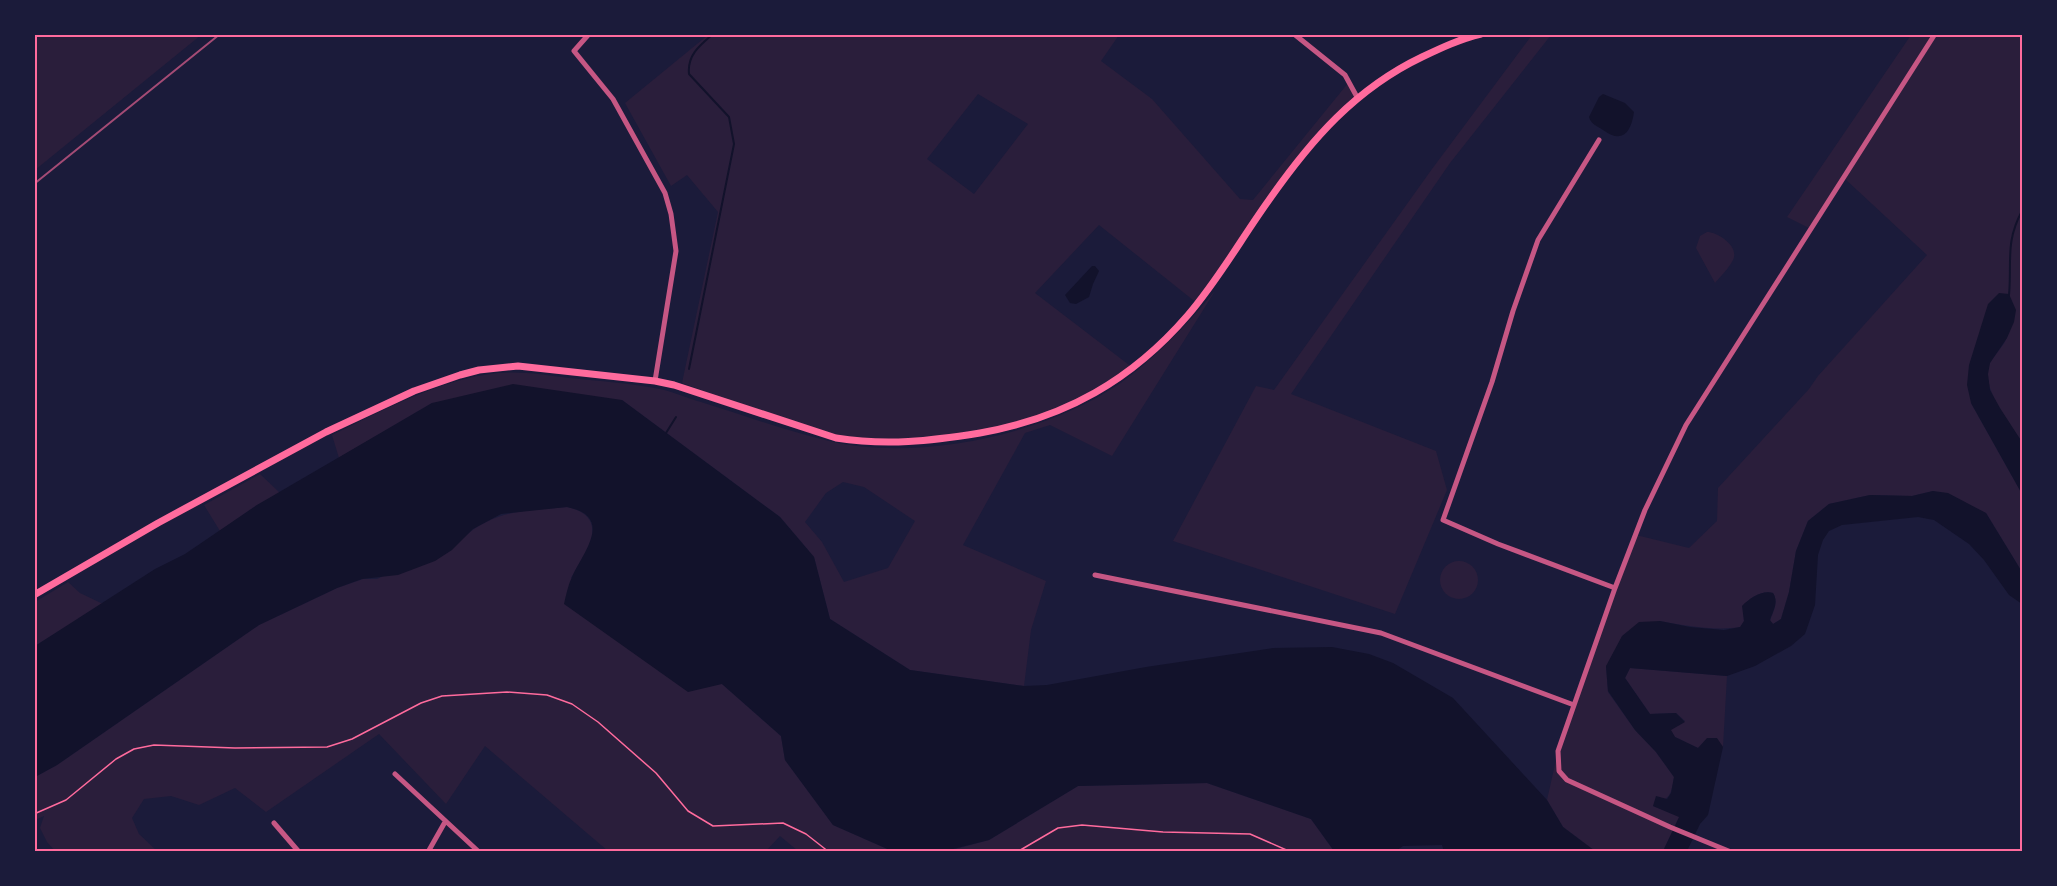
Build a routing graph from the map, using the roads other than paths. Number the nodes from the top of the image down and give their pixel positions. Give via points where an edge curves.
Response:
1 (589, 34) edge
2 (1294, 34) edge
3 (1481, 34) edge
4 (1935, 34) edge
5 (1357, 97) junction
6 (1599, 140) dead end
7 (655, 381) junction
8 (1095, 575) dead end
9 (1615, 588) junction
10 (34, 595) edge
11 (1574, 705) junction
12 (395, 774) dead end
13 (444, 822) junction
14 (274, 823) dead end
15 (299, 852) edge
16 (428, 852) edge
17 (479, 852) edge
18 (1731, 852) edge

1 - 7 street via 574,51 613,99 665,193 671,214 676,251
2 - 5 street via 1345,75
3 - 5 main road via 1412,62
4 - 9 street via 1686,425 1645,510
5 - 7 main road via 1305,152 1268,200 1221,274 1146,358 1097,393 1040,418 996,430 904,442 852,440
6 - 9 street via 1538,240 1443,520
7 - 10 main road via 518,366 460,375 372,410 220,489
8 - 11 street via 1381,633
9 - 11 street
11 - 18 street via 1558,751 1559,771 1567,780
12 - 13 street
13 - 16 street
13 - 17 street
14 - 15 street

